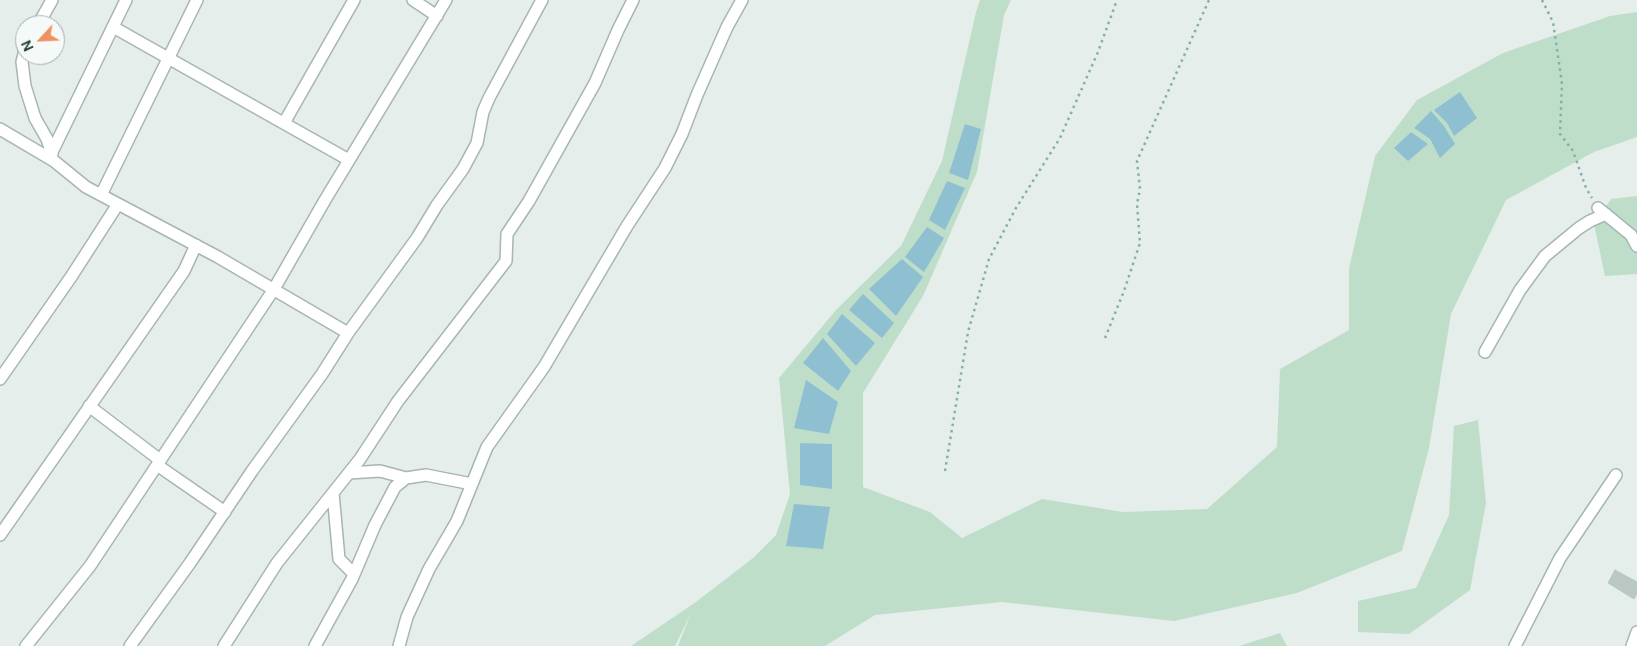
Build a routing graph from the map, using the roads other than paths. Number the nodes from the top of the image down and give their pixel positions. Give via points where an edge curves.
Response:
1 (52, 0) edge
2 (126, 0) edge
3 (197, 0) edge
4 (354, 0) edge
5 (412, 0) edge
6 (446, 0) edge
7 (542, 0) edge
8 (633, 0) edge
9 (742, 0) edge
10 (44, 15) edge
11 (437, 16) junction
12 (113, 27) junction
13 (168, 58) junction
14 (22, 65) edge
15 (284, 124) junction
16 (0, 130) edge
17 (53, 156) junction
18 (349, 160) junction
19 (101, 195) junction
20 (118, 204) junction
21 (196, 245) junction
22 (1637, 246) edge
23 (274, 289) junction
24 (348, 334) junction
25 (1485, 352) dead end
26 (0, 379) edge
27 (89, 406) junction
28 (158, 462) junction
29 (349, 473) junction
30 (1616, 475) dead end
31 (406, 478) junction
32 (472, 484) junction
33 (333, 493) junction
34 (225, 512) junction
35 (0, 535) edge
36 (354, 574) junction
37 (1637, 632) edge
38 (26, 646) edge
39 (130, 646) edge
40 (224, 646) edge
41 (315, 646) edge
42 (399, 646) edge
43 (1515, 646) edge
44 (1632, 646) edge

1 - 10 street
2 - 12 street
3 - 13 street
4 - 15 street
5 - 11 street
6 - 11 street
7 - 24 street via 489,98 477,143 463,169
8 - 29 street via 595,83 507,234 506,261 398,401
9 - 32 street via 726,27 665,168 544,367 487,447
11 - 18 street
12 - 13 street
12 - 17 street
13 - 15 street
13 - 19 street
14 - 17 street via 32,110
15 - 18 street
16 - 17 street
17 - 19 street via 86,187
18 - 23 street
19 - 20 street
20 - 21 street
20 - 26 street
21 - 23 street
21 - 27 street via 184,271
22 - 25 street via 1631,234 1602,211 1545,256 1520,290
23 - 24 street
23 - 28 street
24 - 34 street
27 - 28 street
27 - 35 street
28 - 34 street
28 - 38 street via 90,566
29 - 31 street via 380,471
29 - 33 street
30 - 43 street via 1560,558
31 - 32 street via 426,475
31 - 36 street via 395,487
32 - 42 street via 457,521 429,569 407,617
33 - 36 street via 339,559
33 - 40 street via 276,563
34 - 39 street
36 - 41 street
37 - 44 street

